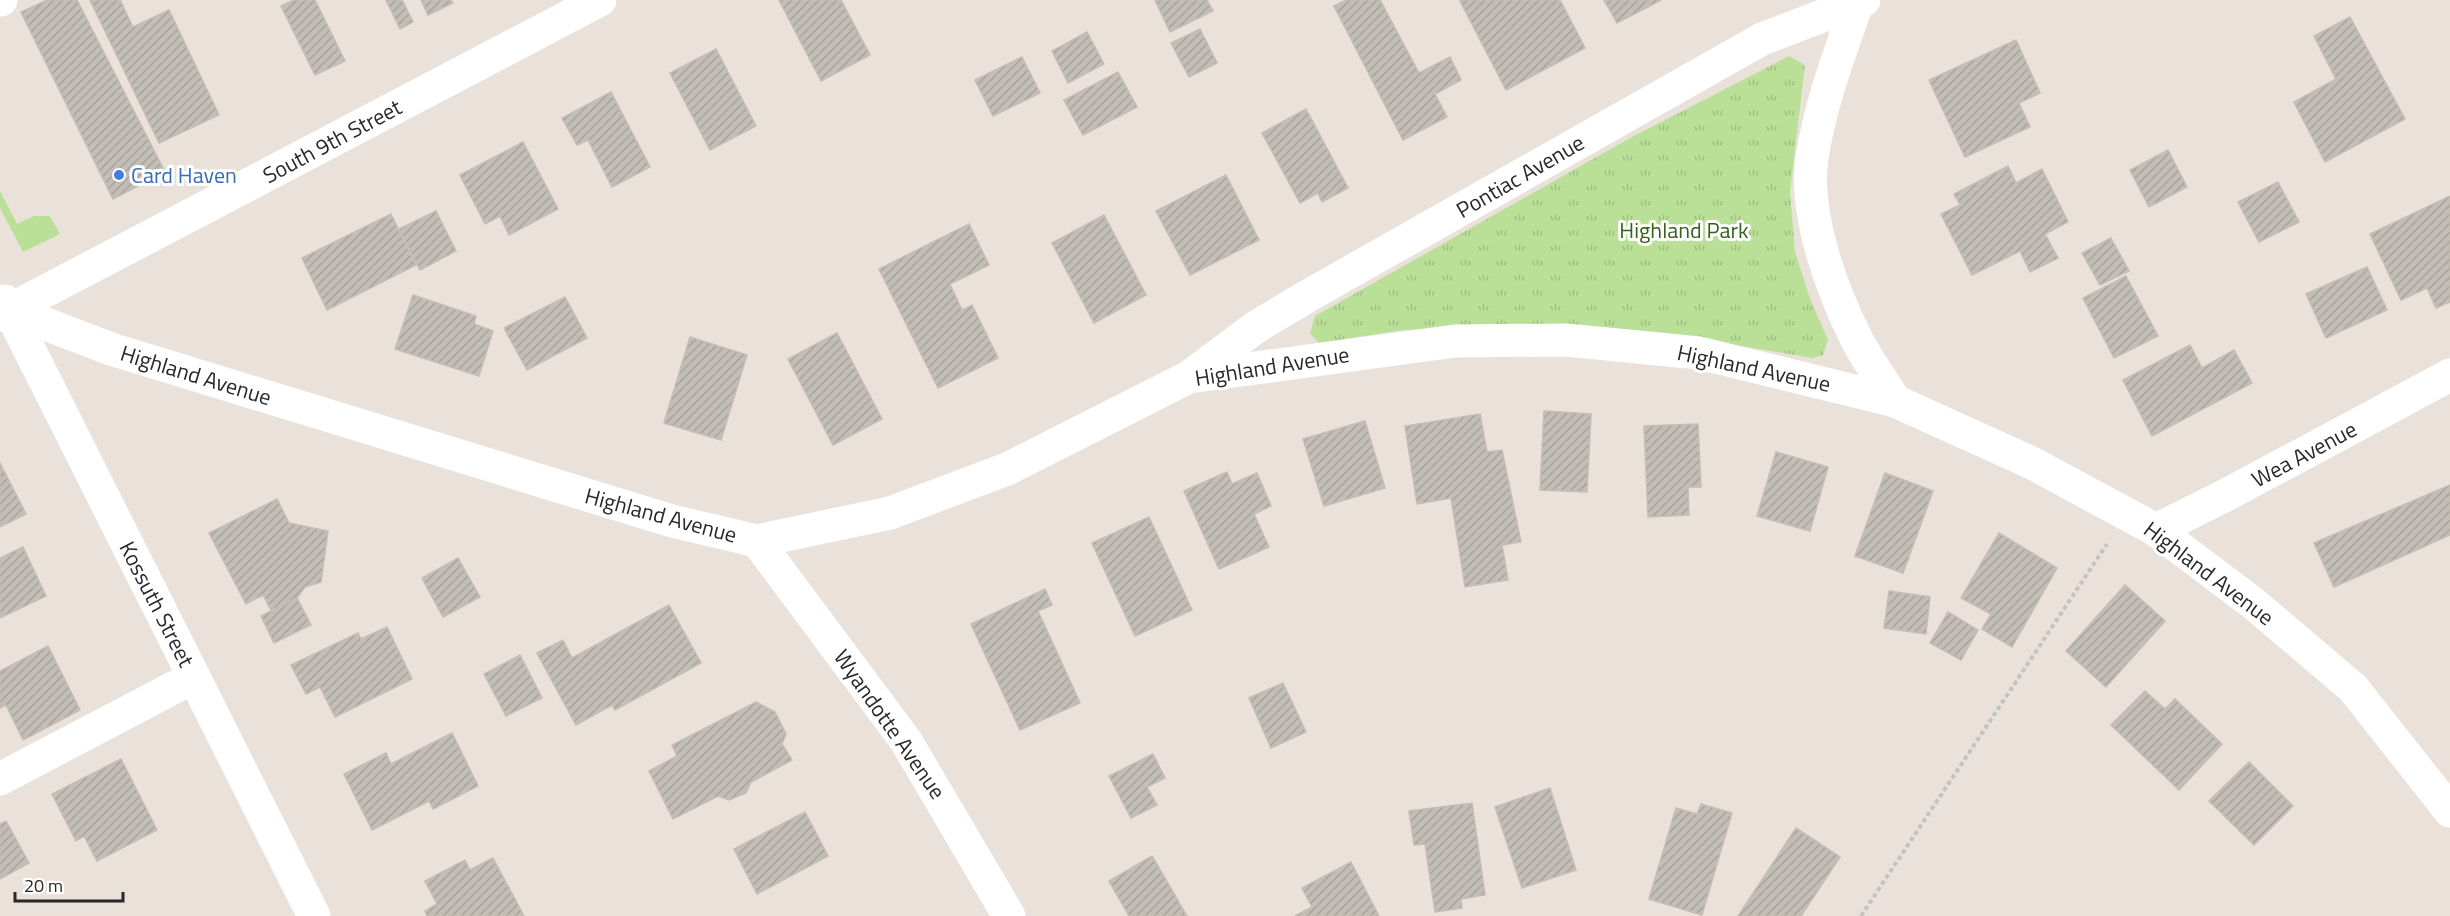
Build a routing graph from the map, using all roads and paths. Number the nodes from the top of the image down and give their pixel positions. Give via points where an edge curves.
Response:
1 (600, 0) edge
2 (1860, 2) edge
3 (3, 305) edge
4 (2450, 375) edge
5 (1189, 376) junction
6 (1895, 401) junction
7 (2156, 530) junction
8 (756, 541) junction
9 (2107, 544) dead end
10 (194, 677) junction
11 (0, 779) edge
12 (2450, 812) edge
13 (314, 916) edge
14 (1009, 916) edge
15 (1861, 916) edge

1 - 3 street, South 9th Street
2 - 5 street, Pontiac Avenue via 1762,39 1306,297 1256,327
2 - 6 street via 1822,104 1812,160 1814,216 1832,281 1857,339
3 - 8 street, Highland Avenue via 111,349 672,521
3 - 10 street, Kossuth Street
4 - 7 street, Wea Avenue
5 - 6 street, Highland Avenue via 1455,342 1566,340 1699,353
5 - 8 street, Highland Avenue via 996,473 890,513
6 - 7 street, Highland Avenue via 2032,463
7 - 12 street, Highland Avenue via 2254,604 2353,688
8 - 14 street, Wyandotte Avenue via 906,741
9 - 15 path
10 - 11 street
10 - 13 street, Kossuth Street

